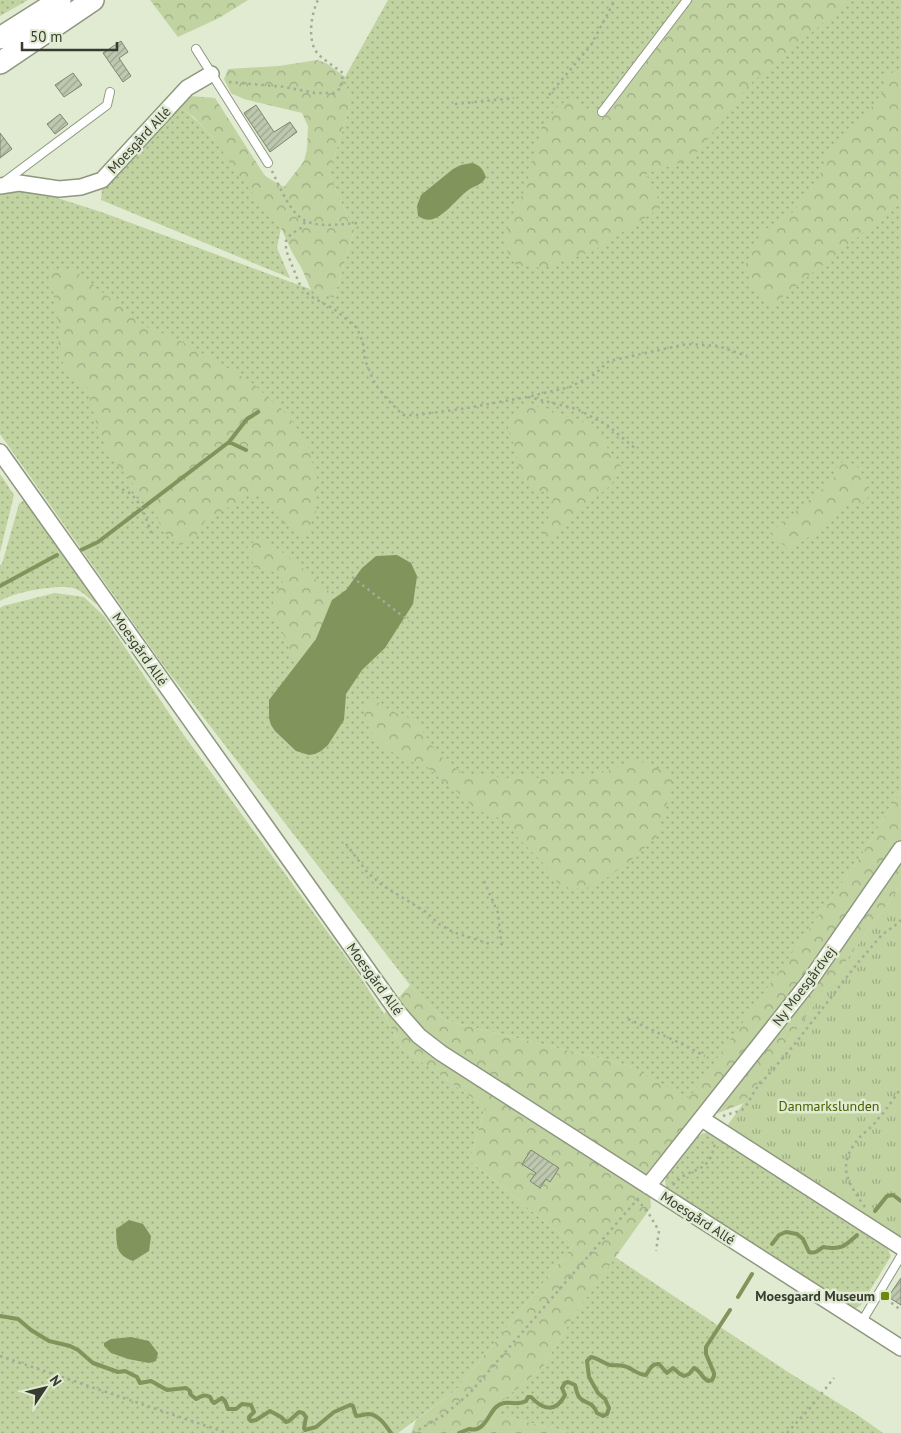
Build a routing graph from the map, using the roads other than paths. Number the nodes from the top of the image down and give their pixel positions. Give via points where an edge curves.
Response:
1 (60, 0) edge
2 (92, 0) edge
3 (688, 0) edge
4 (0, 38) edge
5 (196, 49) dead end
6 (0, 63) edge
7 (213, 77) junction
8 (110, 92) dead end
9 (602, 112) dead end
10 (268, 163) road end
11 (0, 185) edge
12 (0, 452) edge
13 (901, 849) edge
14 (708, 1123) junction
15 (648, 1186) junction
16 (901, 1247) edge
17 (901, 1256) edge
18 (861, 1323) junction
19 (901, 1348) edge

1 - 4 main road
2 - 6 main road
3 - 9 lane
5 - 7 lane
7 - 10 lane
7 - 11 street, Moesgård Allé via 187,88 102,180 81,187 59,189 19,183
8 - 11 lane via 107,105
12 - 15 street, Moesgård Allé via 397,1011 419,1036
13 - 14 street, Ny Moesgårdvej
14 - 15 street, Ny Moesgårdvej
14 - 16 street
15 - 18 street, Moesgård Allé
17 - 18 lane
18 - 19 street, Moesgård Allé

